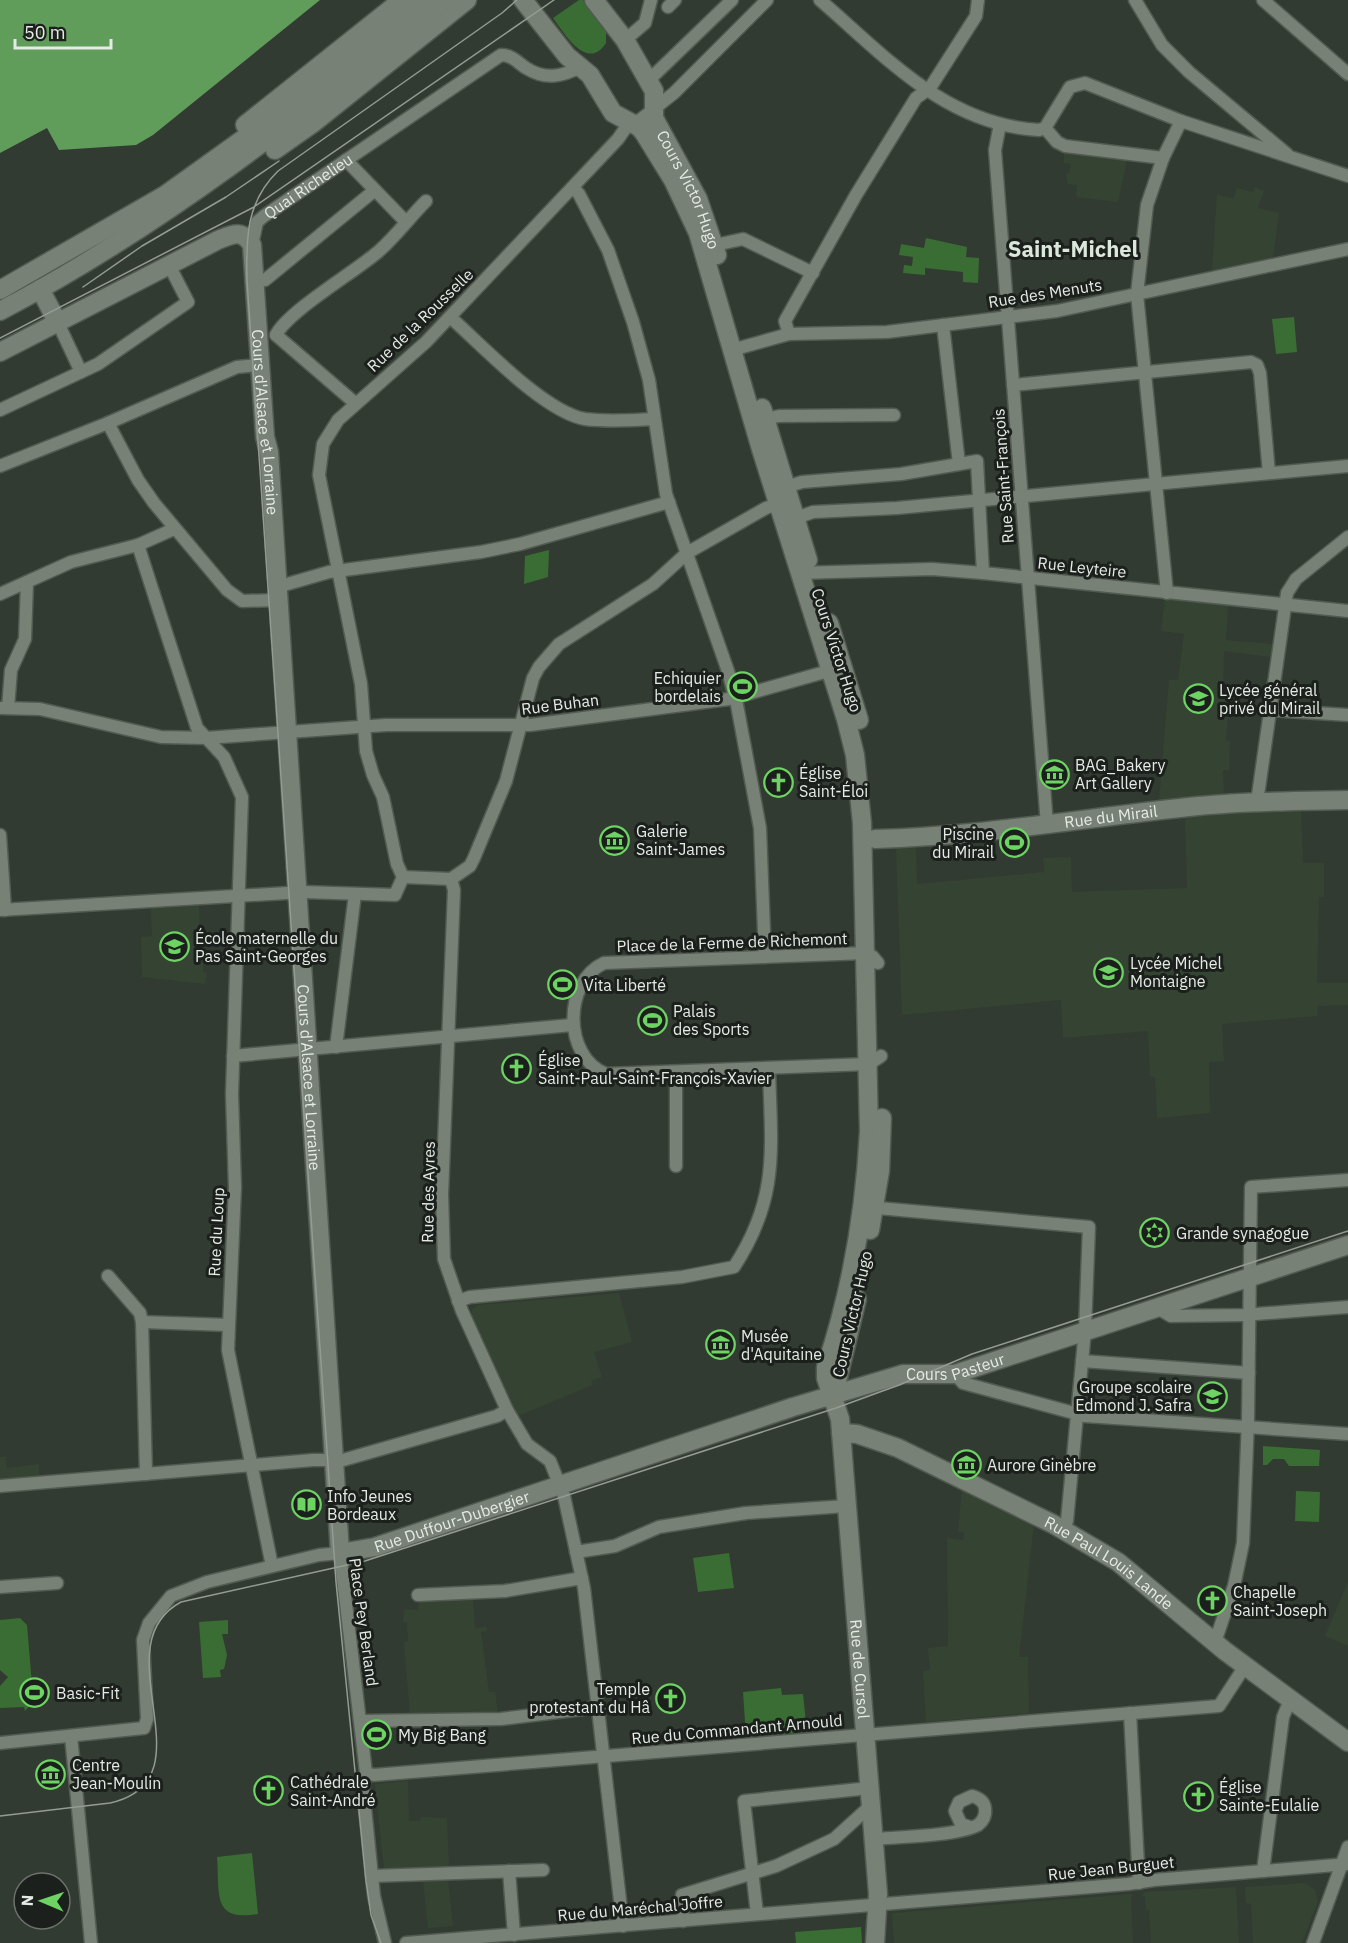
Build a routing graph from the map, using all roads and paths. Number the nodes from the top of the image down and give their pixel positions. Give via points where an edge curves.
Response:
1 (402, 0) edge
2 (422, 0) edge
3 (445, 0) edge
4 (467, 0) edge
5 (523, 0) edge
6 (594, 0) edge
7 (732, 0) edge
8 (767, 0) edge
9 (820, 0) edge
10 (978, 0) edge
11 (1135, 0) edge
12 (1263, 0) edge
13 (661, 5) edge
14 (625, 40) junction
15 (580, 67) junction
16 (1348, 74) edge
17 (649, 80) junction
18 (926, 92) junction
19 (654, 109) junction
20 (1181, 121) junction
21 (629, 123) junction
22 (1000, 124) junction
23 (1045, 128) junction
24 (1163, 158) junction
25 (1293, 159) junction
26 (346, 160) junction
27 (1348, 176) edge
28 (573, 188) junction
29 (375, 190) junction
30 (170, 201) junction
31 (426, 201) dead end
32 (406, 222) junction
33 (252, 245) junction
34 (715, 245) junction
35 (1348, 249) edge
36 (169, 265) junction
37 (813, 273) junction
38 (255, 281) junction
39 (40, 289) junction
40 (0, 290) edge
41 (1137, 294) junction
42 (0, 311) edge
43 (1008, 316) junction
44 (450, 317) junction
45 (58, 323) junction
46 (943, 325) junction
47 (789, 333) junction
48 (267, 336) junction
49 (738, 348) junction
50 (0, 352) edge
51 (260, 365) junction
52 (81, 372) junction
53 (1145, 373) junction
54 (1013, 385) junction
55 (355, 404) junction
56 (0, 411) edge
57 (894, 415) dead end
58 (654, 419) junction
59 (765, 419) junction
60 (108, 423) junction
61 (959, 464) junction
62 (0, 466) edge
63 (1348, 466) edge
64 (1269, 473) junction
65 (1156, 483) junction
66 (786, 487) junction
67 (1022, 496) junction
68 (980, 500) junction
69 (669, 502) junction
70 (778, 504) junction
71 (796, 518) junction
72 (174, 529) junction
73 (1348, 537) edge
74 (138, 545) junction
75 (687, 554) junction
76 (338, 571) junction
77 (806, 573) junction
78 (983, 573) junction
79 (1028, 578) junction
80 (27, 582) junction
81 (277, 593) junction
82 (1167, 593) junction
83 (0, 594) edge
84 (1285, 605) junction
85 (1348, 611) edge
86 (836, 661) junction
87 (736, 698) junction
88 (4, 708) edge
89 (1270, 710) junction
90 (1348, 715) edge
91 (520, 725) junction
92 (363, 727) junction
93 (286, 733) junction
94 (206, 738) junction
95 (1348, 800) edge
96 (1257, 802) junction
97 (1047, 825) junction
98 (0, 835) edge
99 (869, 839) junction
100 (403, 877) junction
101 (451, 879) junction
102 (297, 892) junction
103 (355, 894) junction
104 (238, 895) junction
105 (2, 910) edge
106 (765, 957) junction
107 (872, 958) junction
108 (572, 1025) junction
109 (450, 1035) junction
110 (336, 1047) junction
111 (308, 1050) junction
112 (233, 1056) junction
113 (875, 1060) junction
114 (769, 1068) junction
115 (676, 1072) junction
116 (676, 1166) dead end
117 (1348, 1180) edge
118 (875, 1208) junction
119 (1348, 1245) edge
120 (108, 1276) dead end
121 (1250, 1277) junction
122 (458, 1301) junction
123 (1156, 1307) junction
124 (1348, 1308) edge
125 (1249, 1314) junction
126 (142, 1322) junction
127 (228, 1325) junction
128 (1085, 1330) junction
129 (1082, 1361) junction
130 (1249, 1373) junction
131 (956, 1374) junction
132 (833, 1396) junction
133 (507, 1410) junction
134 (1077, 1414) junction
135 (1248, 1428) junction
136 (841, 1433) junction
137 (1348, 1434) edge
138 (333, 1460) junction
139 (251, 1466) junction
140 (147, 1474) junction
141 (560, 1484) junction
142 (0, 1486) edge
143 (846, 1506) junction
144 (1064, 1530) junction
145 (576, 1552) junction
146 (340, 1553) junction
147 (272, 1566) junction
148 (582, 1578) junction
149 (57, 1583) dead end
150 (0, 1587) edge
151 (418, 1595) dead end
152 (1215, 1642) junction
153 (1245, 1666) junction
154 (1290, 1700) junction
155 (599, 1707) junction
156 (1130, 1713) junction
157 (360, 1721) junction
158 (865, 1735) junction
159 (71, 1736) junction
160 (1348, 1742) edge
161 (0, 1743) edge
162 (605, 1756) junction
163 (366, 1773) junction
164 (870, 1788) junction
165 (871, 1809) junction
166 (970, 1827) dead end
167 (874, 1839) junction
168 (1348, 1847) edge
169 (1345, 1864) edge
170 (543, 1870) dead end
171 (509, 1871) junction
172 (1263, 1871) junction
173 (752, 1872) junction
174 (372, 1876) junction
175 (1139, 1883) junction
176 (877, 1905) junction
177 (757, 1914) junction
178 (683, 1921) junction
179 (622, 1926) junction
180 (513, 1935) junction
181 (91, 1943) edge
182 (385, 1943) edge
183 (406, 1943) edge
184 (875, 1943) edge
185 (1313, 1943) edge

1 - 30 main road via 235,133
2 - 30 main road
3 - 30 main road via 250,154
4 - 30 main road via 272,152
5 - 15 main road, Cours Victor Hugo
6 - 14 main road, Cours Victor Hugo
7 - 17 street
8 - 19 street
9 - 18 street
10 - 18 street via 976,16
11 - 25 street via 1162,45
12 - 16 street
13 - 14 street
14 - 17 main road, Cours Victor Hugo
15 - 21 main road, Cours Victor Hugo via 590,75 613,112
15 - 26 street, Quai Richelieu via 562,76 548,76 528,69 509,55 501,55
17 - 19 main road, Cours Victor Hugo via 655,96
18 - 22 street via 961,112
18 - 37 street via 916,98
19 - 21 street
19 - 34 main road, Cours Victor Hugo via 657,123 698,199
20 - 23 street via 1078,82 1064,92
20 - 24 street
20 - 25 street
21 - 28 street, Rue de la Rousselle
21 - 49 main road, Cours Victor Hugo via 644,133 685,205
22 - 23 street
22 - 43 street, Rue Saint-François via 995,150
23 - 24 street via 1065,146
24 - 41 street via 1147,205
25 - 27 street
26 - 29 street
26 - 33 street, Quai Richelieu via 257,222
28 - 44 street, Rue de la Rousselle
28 - 58 street via 608,250 641,349
29 - 32 street
29 - 38 street via 265,280
30 - 39 main road
30 - 40 main road
31 - 32 street
32 - 48 street via 379,251
33 - 36 main road via 246,236 235,233
33 - 38 main road, Cours d'Alsace et Lorraine
34 - 37 street via 743,239
34 - 49 main road, Cours Victor Hugo
35 - 41 street, Rue des Menuts
36 - 45 main road
36 - 52 street via 188,302 107,359
37 - 47 street via 784,321
38 - 48 main road, Cours d'Alsace et Lorraine
39 - 42 main road
39 - 45 main road
41 - 43 street, Rue des Menuts via 1057,311
41 - 53 street
43 - 46 street, Rue des Menuts
43 - 54 street, Rue Saint-François
44 - 55 street, Rue de la Rousselle
44 - 58 street via 524,383 566,412 620,421
45 - 50 main road
45 - 52 street
46 - 47 street, Rue des Menuts via 887,332
46 - 61 street
47 - 49 street, Rue des Menuts
48 - 51 main road, Cours d'Alsace et Lorraine
48 - 55 street
49 - 59 main road, Cours Victor Hugo
49 - 70 main road, Cours Victor Hugo
51 - 60 street via 237,367
51 - 81 main road, Cours d'Alsace et Lorraine
52 - 56 street
53 - 54 street
53 - 64 street via 1257,365
53 - 65 street
54 - 67 street, Rue Saint-François
55 - 76 street, Rue de la Rousselle via 338,420 323,444 318,463
57 - 59 street
58 - 69 street
59 - 66 main road, Cours Victor Hugo
60 - 62 street
60 - 72 street via 138,480
61 - 66 street
61 - 68 street via 977,461
63 - 64 street
64 - 65 street
65 - 67 street
65 - 82 street
66 - 71 main road, Cours Victor Hugo
67 - 68 street
67 - 79 street, Rue Saint-François
68 - 71 street via 813,512
68 - 78 street
69 - 75 street
69 - 76 street via 520,544
70 - 75 street
70 - 77 main road, Cours Victor Hugo
71 - 77 main road, Cours Victor Hugo
72 - 74 street
72 - 81 street via 242,601 254,602
73 - 84 street via 1296,579
74 - 80 street via 71,562
74 - 94 street, Rue du Loup via 197,728
75 - 87 street
75 - 91 street via 653,584 559,644 533,678
76 - 81 street
76 - 92 street, Rue de la Rousselle via 361,684
77 - 78 street, Rue Leyteire via 932,569
77 - 86 main road, Cours Victor Hugo
78 - 79 street, Rue Leyteire
79 - 82 street, Rue Leyteire
79 - 97 street, Rue Saint-François
80 - 83 street
80 - 88 street via 25,639 11,670
81 - 93 main road, Cours d'Alsace et Lorraine
82 - 84 street, Rue Leyteire
84 - 85 street, Rue Leyteire
84 - 89 street
86 - 87 street, Rue Buhan
86 - 99 main road, Cours Victor Hugo
87 - 91 street, Rue Buhan
87 - 106 street via 755,794
88 - 94 street, Rue Buhan via 40,709 161,737
89 - 90 street
89 - 96 street
91 - 92 street, Rue Buhan
91 - 101 street via 506,781 470,866
92 - 93 street, Rue Buhan
92 - 100 street, Rue de la Rousselle via 369,766 383,797
93 - 94 street, Rue Buhan
93 - 102 main road, Cours d'Alsace et Lorraine
94 - 104 street, Rue du Loup via 229,765 242,797
95 - 96 main road, Rue du Mirail
96 - 97 main road, Rue du Mirail
97 - 99 main road, Rue du Mirail
98 - 105 street
99 - 107 main road, Cours Victor Hugo
100 - 101 street
100 - 103 street via 398,894
101 - 109 street, Rue des Ayres via 454,890
102 - 103 street
102 - 104 street
102 - 111 main road, Cours d'Alsace et Lorraine
103 - 110 street
104 - 105 street
104 - 112 street, Rue du Loup
106 - 107 street, Place de la Ferme de Richemont
106 - 108 street, Place de la Ferme de Richemont via 604,963 588,975 574,1007
107 - 113 main road, Cours Victor Hugo
108 - 109 street
108 - 115 street via 584,1056 595,1070 606,1074
109 - 110 street
109 - 122 street, Rue des Ayres via 442,1232 444,1259
110 - 111 street
111 - 112 street
111 - 138 main road, Cours d'Alsace et Lorraine
112 - 127 street, Rue du Loup via 235,1187
113 - 114 street
113 - 118 main road, Cours Victor Hugo via 870,1131
114 - 115 street
114 - 122 street via 771,1158 758,1227 734,1267 682,1277
115 - 116 street
117 - 121 street via 1251,1186
118 - 128 street via 1089,1227
118 - 132 main road, Cours Victor Hugo via 847,1288 826,1367
119 - 121 main road, Cours Pasteur
120 - 126 street via 140,1313
121 - 123 main road, Cours Pasteur
121 - 125 street
122 - 133 street, Rue des Ayres
123 - 125 street via 1171,1316
123 - 128 main road, Cours Pasteur
124 - 125 street
125 - 130 street
126 - 127 street
126 - 140 street
127 - 139 street, Rue du Loup via 231,1372
128 - 129 street
128 - 131 main road, Cours Pasteur
129 - 130 street
129 - 134 street
130 - 135 street
131 - 132 main road, Cours Pasteur via 903,1374
131 - 134 street via 963,1383
132 - 136 main road, Cours Victor Hugo
132 - 141 main road, Cours Pasteur
133 - 138 street via 467,1425
133 - 141 street, Rue des Ayres via 527,1444 550,1461
134 - 135 street
134 - 144 street
135 - 137 street
135 - 152 street via 1243,1551
136 - 143 main road, Rue de Cursol
136 - 144 main road, Rue Paul Louis Lande via 898,1448
138 - 139 street
138 - 146 main road, Cours d'Alsace et Lorraine
139 - 140 street
139 - 147 street, Rue du Loup
140 - 142 street
141 - 145 street, Rue des Ayres
141 - 146 main road, Rue Duffour-Dubergier via 386,1544
143 - 145 street via 746,1513 659,1527 615,1546
143 - 158 main road, Rue de Cursol
144 - 152 main road, Rue Paul Louis Lande via 1118,1562
145 - 148 street, Rue des Ayres
146 - 147 street, Place Pey Berland
146 - 157 street, Place Pey Berland
147 - 159 street, Place Pey Berland via 186,1588 171,1596 149,1623 143,1640 147,1719 144,1728
148 - 151 street via 505,1590
148 - 155 street, Rue des Ayres
149 - 150 street
152 - 153 main road, Rue Paul Louis Lande
153 - 154 main road, Rue Paul Louis Lande
153 - 156 street, Rue du Commandant Arnould via 1219,1706
154 - 160 main road, Rue Paul Louis Lande
154 - 172 street via 1283,1716
155 - 157 street via 501,1719
155 - 162 street, Rue des Ayres
156 - 158 street, Rue du Commandant Arnould
156 - 175 street
157 - 163 street, Place Pey Berland
158 - 162 street, Rue du Commandant Arnould
158 - 164 main road, Rue de Cursol
159 - 161 street
159 - 181 street
162 - 163 street, Rue du Commandant Arnould
162 - 179 street, Rue des Ayres
163 - 174 street, Place Pey Berland via 363,1788
164 - 165 main road, Rue de Cursol
164 - 173 street via 744,1801
165 - 167 main road, Rue de Cursol
165 - 173 street via 834,1839 776,1866
166 - 167 street
167 - 176 main road, Rue de Cursol
168 - 169 street
169 - 172 street, Rue Jean Burguet
169 - 185 street
170 - 171 street
171 - 174 street
171 - 180 street
172 - 175 street, Rue Jean Burguet
173 - 177 street
173 - 178 street via 682,1895
174 - 182 street, Place Pey Berland
175 - 176 street, Rue Jean Burguet
176 - 177 street, Rue du Maréchal Joffre
176 - 184 main road, Rue de Cursol
177 - 178 street, Rue du Maréchal Joffre
178 - 179 street, Rue du Maréchal Joffre
179 - 180 street, Rue du Maréchal Joffre
180 - 183 street, Rue du Maréchal Joffre

